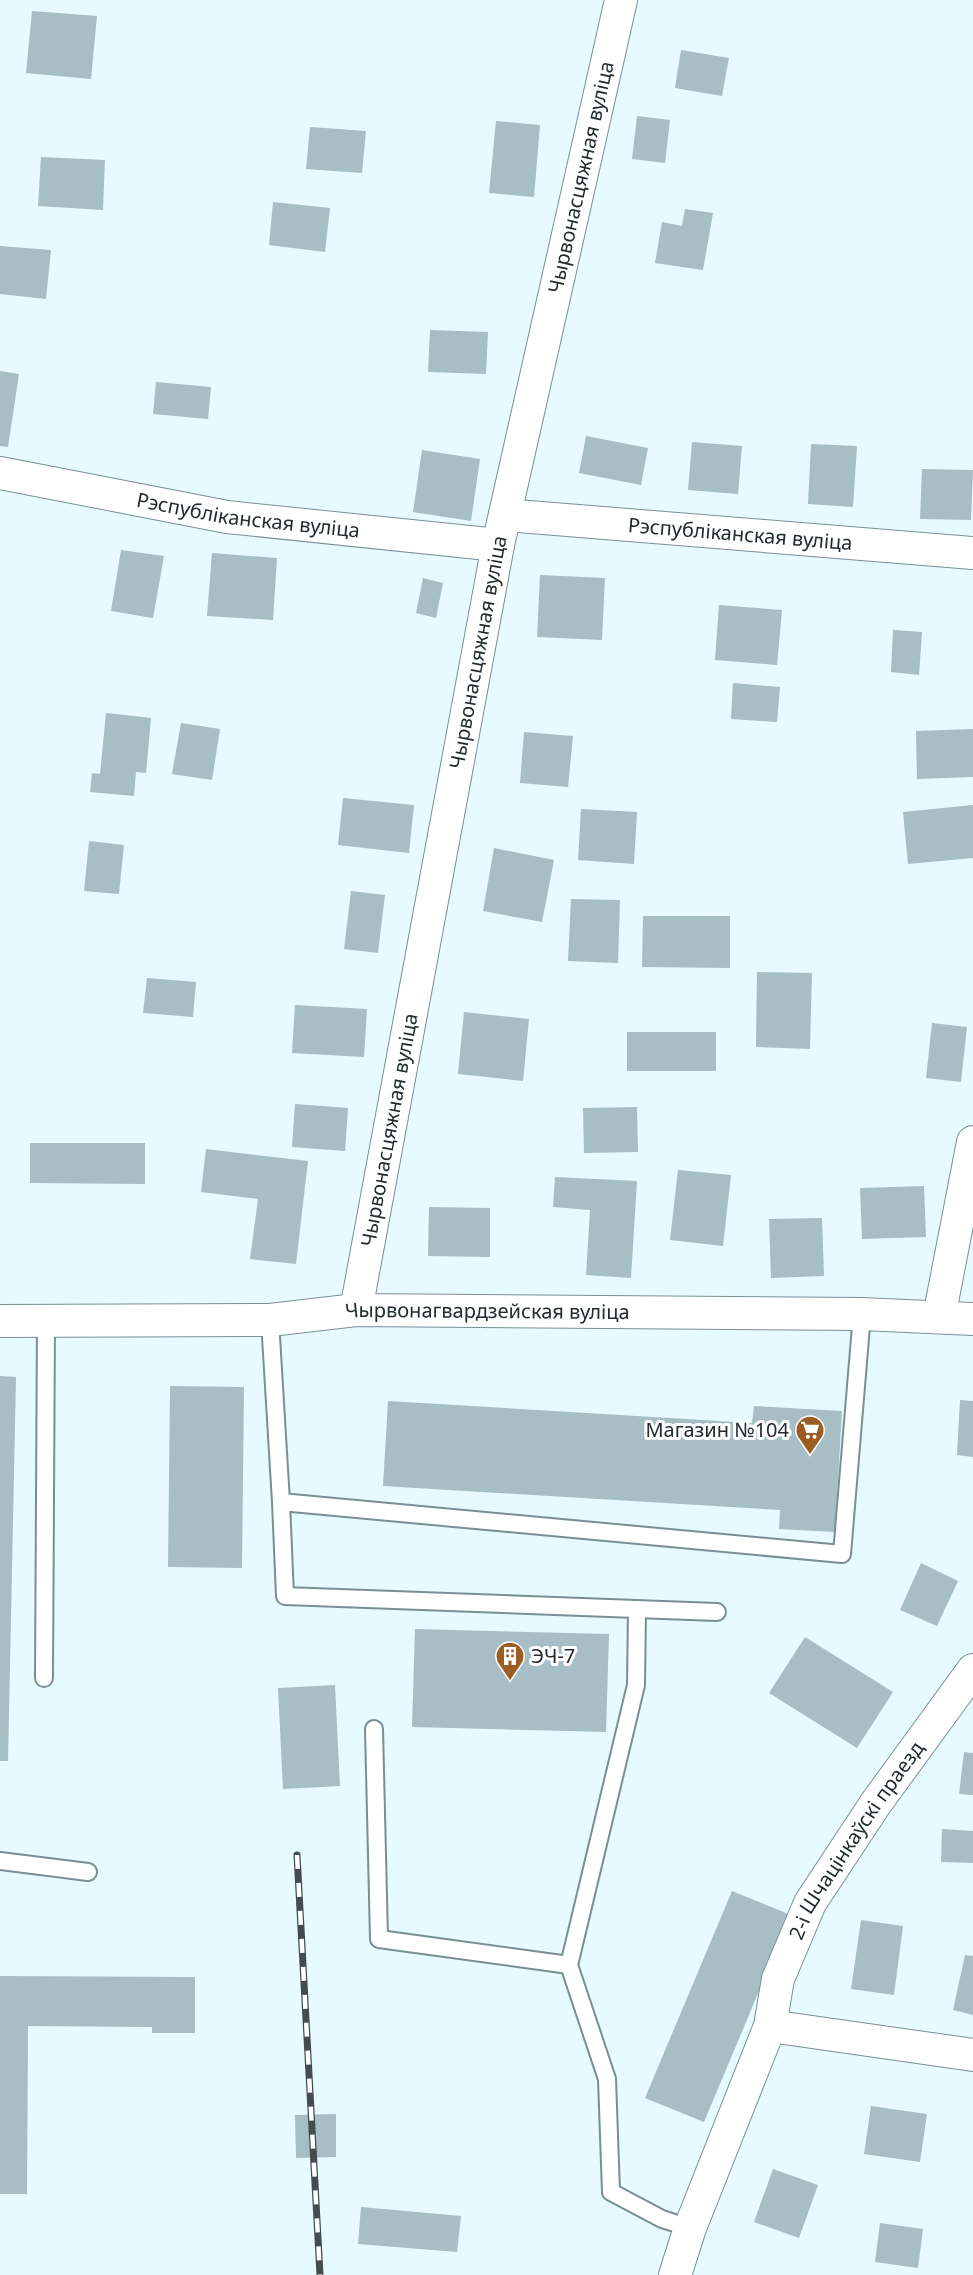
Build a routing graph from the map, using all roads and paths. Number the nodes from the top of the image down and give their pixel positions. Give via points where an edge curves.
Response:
1 (621, 0) edge
2 (0, 473) edge
3 (505, 515) junction
4 (498, 545) junction
5 (973, 553) edge
6 (973, 1142) edge
7 (356, 1310) junction
8 (862, 1314) junction
9 (939, 1317) junction
10 (973, 1319) edge
11 (270, 1320) junction
12 (46, 1321) junction
13 (0, 1322) edge
14 (281, 1502) junction
15 (637, 1609) junction
16 (717, 1612) dead end
17 (973, 1670) edge
18 (44, 1678) dead end
19 (374, 1729) dead end
20 (0, 1861) edge
21 (88, 1872) dead end
22 (569, 1965) junction
23 (770, 2026) junction
24 (973, 2055) edge
25 (690, 2228) junction
26 (675, 2275) edge

1 - 3 street, Чырвонасцяжная вуліца
2 - 4 street, Рэспубліканская вуліца via 227,518
3 - 4 street, Чырвонасцяжная вуліца
3 - 5 street, Рэспубліканская вуліца
4 - 7 street, Чырвонасцяжная вуліца
6 - 9 street
7 - 8 street, Чырвонагвардзейская вуліца
7 - 11 street, Чырвонагвардзейская вуліца
8 - 9 street, Чырвонагвардзейская вуліца
8 - 14 lane via 842,1554
9 - 10 street, Чырвонагвардзейская вуліца
11 - 12 street, Чырвонагвардзейская вуліца
11 - 14 lane
12 - 13 street, Чырвонагвардзейская вуліца
12 - 18 lane
14 - 15 lane via 285,1596
15 - 16 lane
15 - 22 lane via 636,1685
17 - 23 street, 2-і Шчацінкаўскі праезд via 876,1803 810,1903 778,1979
19 - 22 lane via 379,1939
20 - 21 lane
22 - 25 lane via 607,2079 611,2192
23 - 24 street
23 - 25 street, 2-і Шчацінкаўскі праезд
25 - 26 street, 2-і Шчацінкаўскі праезд

